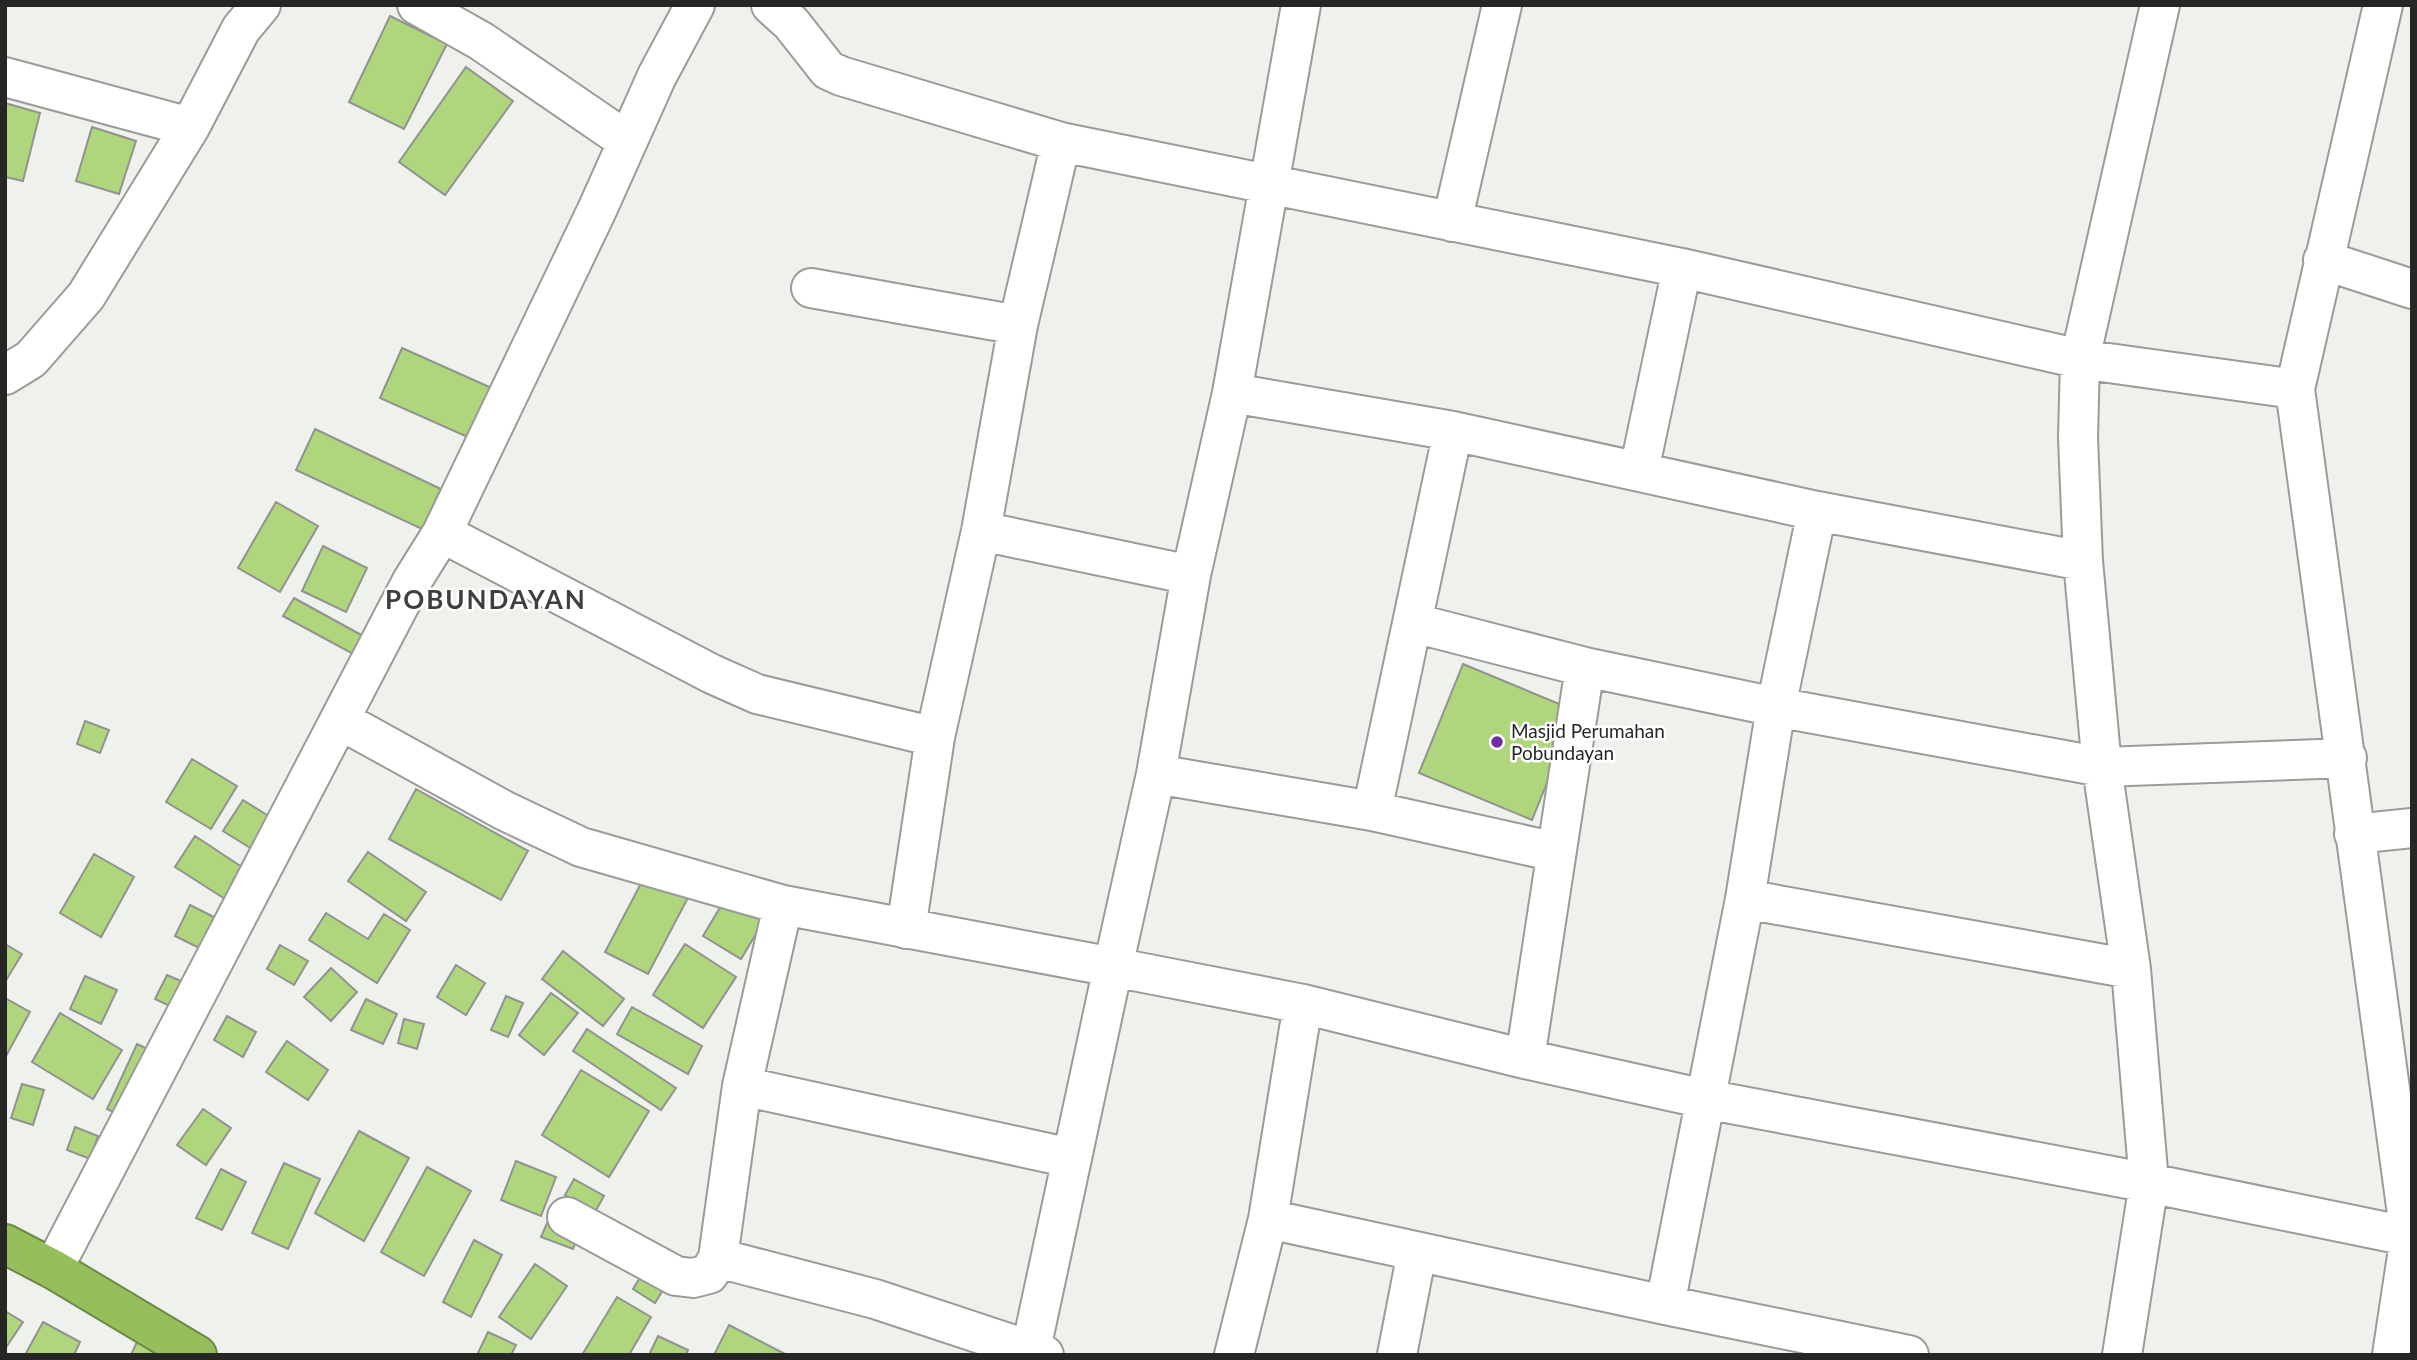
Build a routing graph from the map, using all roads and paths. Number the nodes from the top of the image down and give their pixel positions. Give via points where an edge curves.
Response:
1 (261, 5) edge
2 (417, 5) edge
3 (695, 5) edge
4 (771, 5) edge
5 (1301, 5) edge
6 (1502, 5) edge
7 (2160, 5) edge
8 (2383, 5) edge
9 (5, 77) edge
10 (190, 127) junction
11 (627, 141) junction
12 (1061, 142) junction
13 (1268, 182) junction
14 (1452, 222) junction
15 (2323, 260) junction
16 (1682, 268) junction
17 (811, 288) dead end
18 (2412, 289) edge
19 (1018, 325) junction
20 (2080, 359) junction
21 (5, 375) edge
22 (2295, 389) junction
23 (1232, 393) junction
24 (1452, 431) junction
25 (1639, 471) junction
26 (1817, 511) junction
27 (981, 531) junction
28 (442, 533) junction
29 (2083, 561) junction
30 (1191, 575) junction
31 (1413, 623) junction
32 (1585, 667) junction
33 (1776, 706) junction
34 (340, 720) junction
35 (935, 737) junction
36 (2347, 758) junction
37 (2102, 767) junction
38 (1156, 774) junction
39 (1372, 811) junction
40 (2412, 828) edge
41 (2354, 834) junction
42 (1556, 852) junction
43 (1745, 900) junction
44 (783, 905) junction
45 (906, 929) junction
46 (1113, 967) junction
47 (2131, 969) junction
48 (1303, 1004) junction
49 (1525, 1059) junction
50 (742, 1086) junction
51 (1705, 1099) junction
52 (1071, 1158) junction
53 (2148, 1183) junction
54 (567, 1217) dead end
55 (1268, 1219) junction
56 (2411, 1236) edge
57 (5, 1244) edge
58 (1417, 1252) junction
59 (718, 1258) junction
60 (53, 1269) junction
61 (1665, 1305) junction
62 (184, 1352) edge
63 (1038, 1352) edge
64 (1244, 1352) edge
65 (1396, 1355) edge
66 (1909, 1355) edge
67 (2122, 1355) edge
68 (2392, 1355) edge

1 - 10 street via 241,29
2 - 11 street via 481,41
3 - 11 street
4 - 12 street via 828,70
5 - 13 street
6 - 14 street
7 - 20 street
8 - 15 street
9 - 10 street
10 - 21 street via 86,296 31,359
11 - 28 street
12 - 13 street
12 - 19 street
13 - 14 street
13 - 23 street
14 - 16 street
15 - 18 street
15 - 22 street
16 - 20 street
16 - 25 street
17 - 19 street
19 - 27 street
20 - 22 street
20 - 29 street
22 - 36 street
23 - 24 street
23 - 30 street
24 - 25 street
24 - 31 street
25 - 26 street
26 - 29 street
26 - 33 street
27 - 30 street
27 - 35 street
28 - 34 street
28 - 35 street via 757,694
29 - 37 street
30 - 38 street
31 - 32 street
31 - 39 street
32 - 33 street
32 - 42 street
33 - 37 street
33 - 43 street
34 - 44 street via 505,811 581,847
34 - 60 street
35 - 45 street
36 - 37 street
36 - 41 street
37 - 47 street
38 - 39 street
38 - 46 street
39 - 42 street
40 - 41 street
41 - 56 street
42 - 49 street
43 - 47 street
43 - 51 street
44 - 45 street
44 - 50 street
45 - 46 street
46 - 48 street
46 - 52 street
47 - 53 street
48 - 49 street
48 - 55 street
49 - 51 street
50 - 52 street
50 - 59 street
51 - 53 street
51 - 61 street
52 - 63 street
53 - 56 street
53 - 67 street
54 - 59 street via 676,1276 709,1274
55 - 58 street
55 - 64 street
56 - 68 street
57 - 60 highway
58 - 61 street
58 - 65 street
59 - 63 street via 875,1299
60 - 62 highway
61 - 66 street

